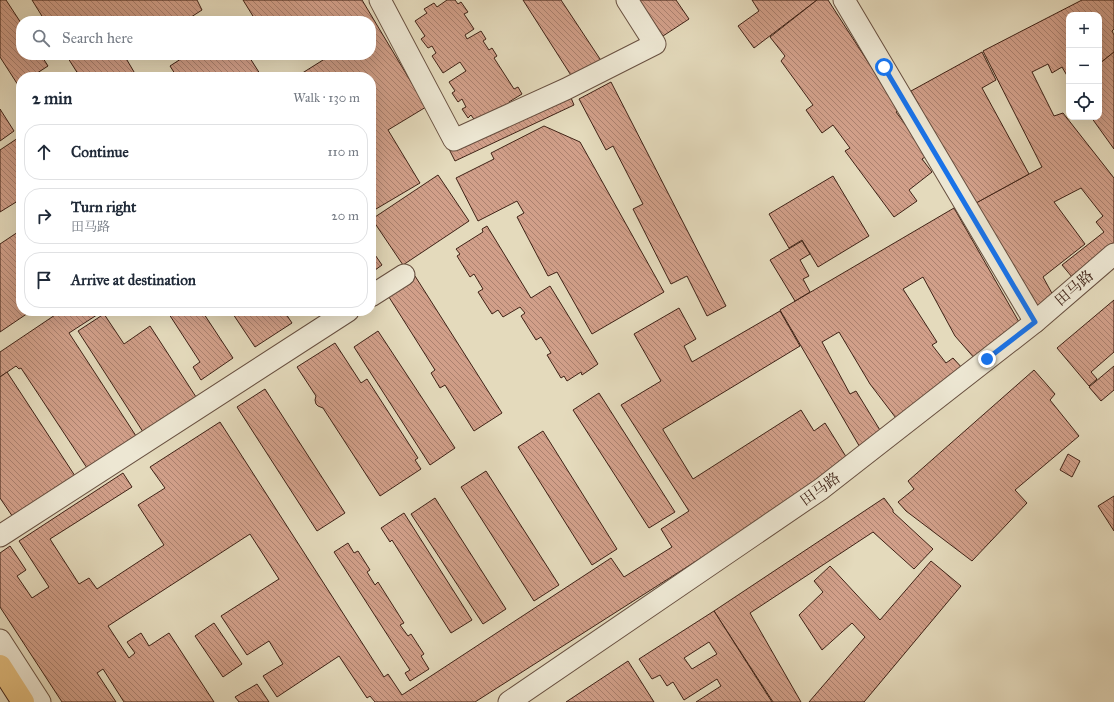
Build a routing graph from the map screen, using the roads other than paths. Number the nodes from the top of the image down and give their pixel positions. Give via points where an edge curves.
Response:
1 (380, 0) edge
2 (627, 0) edge
3 (844, 0) edge
4 (1114, 254) edge
5 (404, 275) dead end
6 (376, 293) edge
7 (340, 316) edge
8 (1035, 322) junction
9 (0, 536) edge
10 (0, 640) edge
11 (0, 666) edge
12 (23, 702) edge
13 (40, 702) edge
14 (509, 702) edge

1 - 2 street via 454,140 566,89 654,44
3 - 8 street
4 - 8 street, 田马路
5 - 6 street
7 - 9 street
8 - 14 street, 田马路 via 821,489
10 - 13 street
11 - 12 main road

